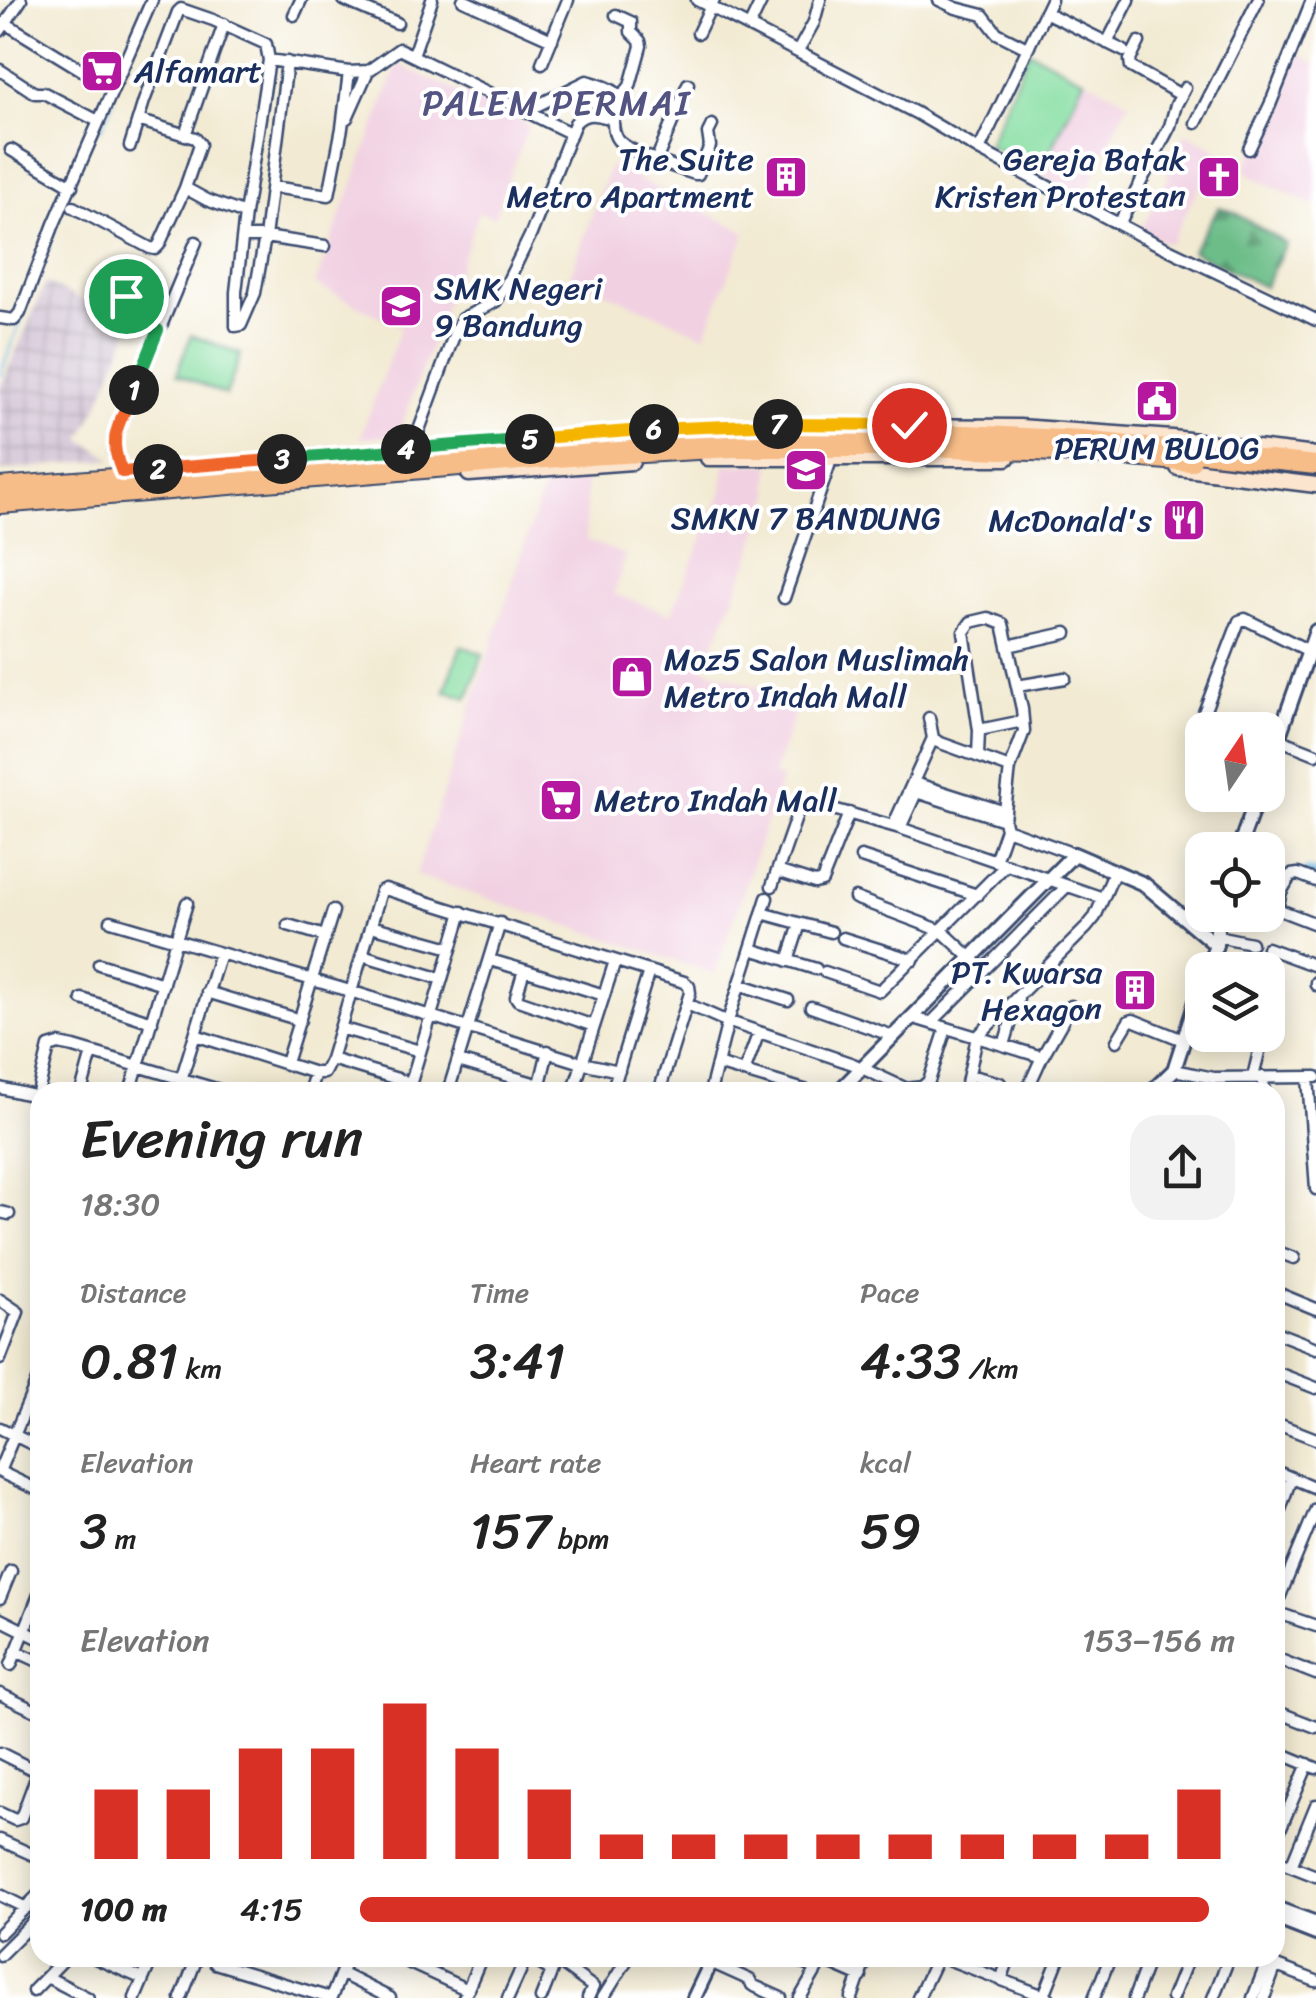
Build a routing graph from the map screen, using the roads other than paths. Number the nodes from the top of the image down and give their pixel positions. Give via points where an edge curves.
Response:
1 (21, 0) edge
2 (152, 0) edge
3 (301, 0) edge
4 (344, 0) edge
5 (432, 0) edge
6 (463, 0) edge
7 (568, 0) edge
8 (697, 0) edge
9 (762, 0) edge
10 (820, 0) edge
11 (940, 0) edge
12 (1051, 0) edge
13 (1129, 0) edge
14 (1258, 0) edge
15 (1312, 0) edge
16 (712, 4) edge
17 (1046, 12) junction
18 (294, 15) dead end
19 (616, 15) dead end
20 (3, 22) edge
21 (397, 23) dead end
22 (224, 24) junction
23 (749, 27) junction
24 (698, 33) dead end
25 (552, 40) junction
26 (1139, 42) dead end
27 (1106, 43) junction
28 (1027, 48) junction
29 (798, 51) junction
30 (1124, 52) dead end
31 (413, 56) junction
32 (268, 60) junction
33 (286, 62) junction
34 (542, 64) dead end
35 (0, 70) edge
36 (368, 71) junction
37 (349, 72) junction
38 (688, 84) dead end
39 (113, 89) junction
40 (620, 97) junction
41 (526, 111) junction
42 (613, 119) junction
43 (138, 120) junction
44 (98, 121) junction
45 (1196, 123) dead end
46 (712, 125) dead end
47 (342, 128) junction
48 (570, 133) junction
49 (185, 135) junction
50 (130, 146) dead end
51 (1249, 149) dead end
52 (11, 150) dead end
53 (979, 150) junction
54 (656, 161) junction
55 (72, 186) junction
56 (272, 187) junction
57 (185, 188) junction
58 (73, 207) dead end
59 (245, 214) junction
60 (1118, 224) junction
61 (243, 237) junction
62 (265, 237) junction
63 (196, 242) dead end
64 (324, 246) dead end
65 (132, 280) dead end
66 (236, 292) junction
67 (254, 293) junction
68 (0, 318) edge
69 (1316, 320) edge
70 (158, 330) junction
71 (959, 430) junction
72 (586, 435) junction
73 (607, 440) junction
74 (1096, 444) junction
75 (412, 448) junction
76 (950, 448) junction
77 (1316, 455) edge
78 (832, 457) junction
79 (924, 458) junction
80 (276, 462) junction
81 (1316, 465) edge
82 (122, 472) junction
83 (359, 474) junction
84 (1316, 476) edge
85 (386, 480) junction
86 (0, 484) edge
87 (1316, 486) edge
88 (127, 493) junction
89 (106, 503) junction
90 (0, 504) edge
91 (0, 512) edge
92 (784, 598) dead end
93 (1316, 631) edge
94 (1066, 632) dead end
95 (1008, 646) junction
96 (1309, 651) junction
97 (1065, 678) dead end
98 (1017, 686) junction
99 (1204, 712) edge
100 (929, 718) dead end
101 (1285, 719) edge
102 (1024, 722) junction
103 (979, 730) junction
104 (936, 740) junction
105 (1285, 742) edge
106 (1316, 754) edge
107 (978, 756) junction
108 (1010, 768) junction
109 (915, 787) junction
110 (849, 813) junction
111 (1004, 824) junction
112 (896, 827) junction
113 (861, 856) dead end
114 (1071, 856) junction
115 (1000, 863) junction
116 (777, 871) junction
117 (1114, 874) junction
118 (1046, 880) junction
119 (1316, 881) edge
120 (772, 886) dead end
121 (1067, 886) junction
122 (976, 895) junction
123 (767, 898) dead end
124 (855, 898) dead end
125 (1104, 898) junction
126 (188, 903) dead end
127 (333, 911) dead end
128 (462, 912) junction
129 (762, 912) junction
130 (111, 921) dead end
131 (500, 924) junction
132 (800, 924) junction
133 (1316, 924) edge
134 (288, 925) dead end
135 (371, 926) junction
136 (942, 931) junction
137 (829, 932) dead end
138 (1216, 932) edge
139 (325, 936) junction
140 (843, 938) dead end
141 (177, 940) junction
142 (1252, 943) dead end
143 (1215, 945) junction
144 (452, 948) junction
145 (1267, 948) dead end
146 (751, 949) junction
147 (1213, 952) edge
148 (220, 953) junction
149 (362, 955) junction
150 (971, 957) junction
151 (490, 960) junction
152 (615, 960) junction
153 (914, 960) junction
154 (788, 961) junction
155 (99, 964) dead end
156 (1316, 966) edge
157 (524, 970) junction
158 (984, 970) junction
159 (649, 972) junction
160 (442, 979) junction
161 (312, 982) junction
162 (163, 984) junction
163 (739, 984) junction
164 (350, 991) junction
165 (207, 992) junction
166 (1020, 993) junction
167 (604, 994) junction
168 (82, 999) dead end
169 (788, 1000) dead end
170 (687, 1004) junction
171 (1071, 1006) dead end
172 (810, 1007) dead end
173 (431, 1016) junction
174 (911, 1017) junction
175 (300, 1020) junction
176 (152, 1022) junction
177 (728, 1022) junction
178 (931, 1023) junction
179 (594, 1026) junction
180 (340, 1028) junction
181 (468, 1028) junction
182 (946, 1029) junction
183 (760, 1032) junction
184 (1185, 1034) edge
185 (194, 1035) junction
186 (893, 1036) junction
187 (977, 1036) junction
188 (1183, 1040) junction
189 (1117, 1041) dead end
190 (1004, 1045) junction
191 (420, 1052) junction
192 (548, 1052) junction
193 (1262, 1052) edge
194 (92, 1053) junction
195 (1042, 1057) junction
196 (331, 1059) junction
197 (458, 1061) junction
198 (286, 1063) junction
199 (582, 1063) junction
200 (717, 1064) junction
201 (138, 1066) junction
202 (861, 1069) junction
203 (1174, 1070) junction
204 (618, 1071) junction
205 (744, 1072) junction
206 (315, 1073) junction
207 (969, 1075) junction
208 (1258, 1077) junction
209 (1312, 1077) edge
210 (1214, 1078) junction
211 (181, 1080) junction
212 (42, 1082) edge
213 (85, 1082) edge
214 (133, 1082) edge
215 (188, 1082) edge
216 (312, 1082) edge
217 (393, 1082) edge
218 (411, 1082) edge
219 (451, 1082) edge
220 (519, 1082) edge
221 (541, 1082) edge
222 (576, 1082) edge
223 (615, 1082) edge
224 (662, 1082) edge
225 (712, 1082) edge
226 (778, 1082) edge
227 (848, 1082) edge
228 (889, 1082) edge
229 (927, 1082) edge
230 (967, 1082) edge
231 (996, 1082) edge
232 (1031, 1082) edge
233 (1161, 1082) edge
234 (1214, 1082) edge
235 (1260, 1082) edge
236 (0, 1088) edge
237 (30, 1095) edge
238 (1315, 1157) edge
239 (1316, 1190) edge
240 (1285, 1255) edge
241 (1294, 1258) dead end
242 (1285, 1296) edge
243 (0, 1300) edge
244 (1316, 1309) edge
245 (1285, 1336) edge
246 (1316, 1348) edge
247 (0, 1359) edge
248 (1285, 1376) edge
249 (1315, 1386) edge
250 (30, 1412) edge
251 (1285, 1427) edge
252 (0, 1428) edge
253 (14, 1436) junction
254 (1316, 1439) edge
255 (30, 1443) edge
256 (0, 1470) edge
257 (1285, 1475) edge
258 (1291, 1478) junction
259 (30, 1486) edge
260 (1316, 1488) edge
261 (1285, 1495) edge
262 (1316, 1509) edge
263 (12, 1571) dead end
264 (1285, 1575) edge
265 (1288, 1576) junction
266 (1285, 1584) edge
267 (0, 1598) edge
268 (1285, 1614) edge
269 (30, 1616) edge
270 (0, 1619) edge
271 (1316, 1626) edge
272 (24, 1630) junction
273 (30, 1633) edge
274 (16, 1651) junction
275 (30, 1657) edge
276 (1285, 1662) edge
277 (11, 1665) dead end
278 (1316, 1674) edge
279 (0, 1694) edge
280 (30, 1708) edge
281 (1285, 1715) edge
282 (1316, 1727) edge
283 (1285, 1755) edge
284 (1, 1757) edge
285 (30, 1766) edge
286 (1312, 1766) edge
287 (30, 1791) edge
288 (1316, 1805) edge
289 (0, 1813) edge
290 (1285, 1821) edge
291 (7, 1840) edge
292 (30, 1853) edge
293 (1285, 1864) edge
294 (1291, 1866) junction
295 (1316, 1876) edge
296 (0, 1895) edge
297 (30, 1904) edge
298 (26, 1908) junction
299 (1285, 1912) edge
300 (1285, 1922) edge
301 (1316, 1923) edge
302 (30, 1925) edge
303 (0, 1934) edge
304 (1316, 1934) edge
305 (0, 1955) edge
306 (56, 1967) edge
307 (116, 1967) edge
308 (148, 1967) edge
309 (194, 1967) edge
310 (229, 1967) edge
311 (344, 1967) edge
312 (416, 1967) edge
313 (477, 1967) edge
314 (524, 1967) edge
315 (553, 1967) edge
316 (560, 1967) edge
317 (621, 1967) edge
318 (708, 1967) edge
319 (718, 1967) edge
320 (812, 1967) edge
321 (840, 1967) edge
322 (864, 1967) edge
323 (933, 1967) edge
324 (968, 1967) edge
325 (1006, 1967) edge
326 (1056, 1967) edge
327 (1106, 1967) edge
328 (1146, 1967) edge
329 (1184, 1967) edge
330 (1225, 1967) edge
331 (1265, 1967) edge
332 (1279, 1967) edge
333 (816, 1969) joint
334 (342, 1974) junction
335 (46, 1977) junction
336 (861, 1978) junction
337 (143, 1979) junction
338 (1001, 1980) junction
339 (1316, 1981) edge
340 (290, 1985) junction
341 (33, 1991) dead end
342 (758, 1991) edge
343 (590, 1992) edge
344 (466, 1994) edge
345 (604, 1996) edge
346 (1045, 1997) edge
347 (1257, 1997) edge
348 (88, 1998) edge
349 (136, 1998) edge
350 (181, 1998) edge
351 (286, 1998) edge
352 (331, 1998) edge
353 (390, 1998) edge
354 (508, 1998) edge
355 (541, 1998) edge
356 (694, 1998) edge
357 (781, 1998) edge
358 (800, 1998) edge
359 (852, 1998) edge
360 (918, 1998) edge
361 (1094, 1998) edge
362 (1134, 1998) edge
363 (1172, 1998) edge
364 (1213, 1998) edge

1 - 20 street
2 - 39 street
3 - 18 street
4 - 21 street
5 - 31 street
6 - 25 street
7 - 25 street
8 - 16 street
9 - 23 street
10 - 29 street
11 - 28 street via 984,15 997,33
12 - 17 street
13 - 27 street
14 - 45 street
15 - 51 street
16 - 23 street
16 - 24 street
17 - 27 street
17 - 28 street
19 - 40 street via 630,20 640,41 630,86
20 - 39 street
22 - 32 street via 263,41
22 - 43 street via 178,12
22 - 49 street
23 - 29 street
25 - 34 street
26 - 60 street via 1131,68 1183,92
27 - 30 street
28 - 53 street
29 - 53 street
31 - 36 street via 399,49
31 - 41 street
32 - 33 street
32 - 59 street
33 - 37 street
33 - 56 street
35 - 44 street
36 - 37 street
36 - 47 street
37 - 47 street
38 - 54 street
39 - 44 street
40 - 41 street via 588,81
40 - 42 street
41 - 48 street
42 - 48 street via 584,115
42 - 54 street via 620,142
43 - 49 street
43 - 50 street
44 - 55 street
46 - 54 street via 698,174
47 - 56 street via 329,195
48 - 75 street via 505,288 456,330
49 - 57 street via 200,144
52 - 55 street
53 - 60 street
55 - 68 street via 20,314
56 - 62 street
57 - 58 street via 155,249
57 - 59 street
59 - 61 street
60 - 69 street
61 - 62 street
61 - 66 street
62 - 64 street
62 - 67 street
63 - 70 street
65 - 70 street via 121,313
66 - 67 street
66 - 67 street via 236,326
70 - 82 street via 114,438
71 - 72 main road via 742,425
71 - 73 highway
71 - 74 highway
72 - 73 highway
72 - 75 main road
73 - 80 highway
74 - 76 highway
74 - 77 main road via 1232,444
74 - 81 highway
74 - 84 highway
75 - 80 main road
76 - 79 highway
76 - 83 highway via 715,449
78 - 79 main road
78 - 85 main road via 686,458
78 - 92 street
79 - 87 main road via 1155,466
80 - 82 main road
80 - 86 highway
82 - 86 main road
83 - 85 highway
83 - 88 highway
85 - 89 main road
88 - 89 highway
88 - 90 highway
89 - 91 main road
93 - 96 street
94 - 95 street
95 - 98 street
95 - 103 street via 998,620 967,626
96 - 99 street via 1242,619
96 - 101 street
97 - 98 street
98 - 102 street
100 - 104 street
102 - 103 street
102 - 108 street
103 - 107 street
104 - 107 street
104 - 109 street
105 - 106 street
107 - 108 street
108 - 111 street
109 - 111 street
109 - 112 street
110 - 112 street
110 - 116 street via 822,881
110 - 116 street via 802,802
111 - 114 street
111 - 115 street
112 - 115 street
113 - 122 street
114 - 117 street
114 - 118 street
115 - 118 street
115 - 122 street
116 - 120 street
117 - 125 street
117 - 143 street via 1137,884
118 - 121 street
118 - 150 street
119 - 133 street via 1298,874 1288,878 1277,909
121 - 125 street
121 - 158 street
122 - 136 street
123 - 129 street
124 - 136 street
125 - 166 street via 1086,928
126 - 141 street
127 - 139 street
128 - 131 street
128 - 135 street via 384,889
128 - 144 street
129 - 132 street
129 - 146 street
130 - 141 street
131 - 151 street
131 - 152 street
132 - 137 street
132 - 154 street
134 - 139 street
135 - 144 street
135 - 149 street
136 - 150 street
136 - 153 street
138 - 143 street
139 - 161 street
140 - 153 street
141 - 148 street
141 - 162 street
142 - 143 street
143 - 147 street
144 - 160 street
145 - 156 street
146 - 154 street
146 - 163 street
148 - 161 street
148 - 165 street
149 - 160 street
149 - 164 street
150 - 158 street
150 - 174 street
151 - 157 street
151 - 181 street
152 - 159 street
152 - 167 street
153 - 154 street via 878,992
155 - 162 street
157 - 167 street
157 - 179 street via 518,1000
158 - 178 street
159 - 170 street via 684,982
159 - 204 street
160 - 173 street
161 - 164 street
161 - 175 street
162 - 176 street
163 - 169 street
163 - 177 street
164 - 173 street
164 - 180 street
165 - 175 street
165 - 185 street
166 - 187 street
166 - 190 street
167 - 179 street
168 - 176 street
170 - 177 street
170 - 224 street
171 - 195 street
172 - 186 street
173 - 181 street
173 - 191 street
174 - 178 street
174 - 186 street
175 - 198 street
176 - 201 street
177 - 183 street
177 - 200 street
178 - 182 street
179 - 199 street
180 - 191 street
180 - 196 street
181 - 192 street
181 - 197 street
182 - 187 street
182 - 229 street
183 - 202 street
183 - 205 street
184 - 188 street
185 - 198 street
185 - 211 street
186 - 202 street
187 - 190 street
187 - 207 street
188 - 189 street via 1133,1020
188 - 203 street
190 - 195 street
191 - 218 street
192 - 199 street
192 - 221 street
193 - 208 street
194 - 201 street
194 - 212 street via 50,1047
194 - 213 street
195 - 232 street
196 - 206 street via 324,1073
196 - 217 street
197 - 219 street
197 - 220 street
198 - 206 street
199 - 204 street
199 - 222 street
200 - 205 street
200 - 225 street
201 - 211 street
201 - 214 street
202 - 227 street
202 - 228 street
203 - 210 street
203 - 233 street
204 - 223 street
205 - 226 street
206 - 216 street
207 - 230 street
207 - 231 street
208 - 209 street
208 - 210 street
208 - 235 street
209 - 238 street
210 - 234 street
211 - 215 street
236 - 237 street
238 - 239 street
240 - 241 street
242 - 244 street
243 - 247 street via 18,1312
245 - 246 street
248 - 249 street
250 - 253 street
251 - 254 street
252 - 253 street
253 - 255 street
253 - 256 street
256 - 259 street
257 - 258 street
258 - 260 street
258 - 261 street
262 - 265 street
263 - 267 street
264 - 265 street
265 - 266 street
268 - 271 street
269 - 272 street
270 - 272 street
272 - 273 street
272 - 274 street
274 - 275 street
274 - 277 street
276 - 278 street
279 - 280 street
281 - 282 street
283 - 286 street
284 - 285 street
286 - 290 street
287 - 289 street via 18,1820
288 - 294 street
291 - 292 street
293 - 294 street
294 - 295 street
296 - 298 street
297 - 298 street
298 - 303 street
299 - 301 street
300 - 304 street
302 - 305 street
306 - 335 street
307 - 337 street
308 - 337 street
309 - 350 street
310 - 340 street
311 - 334 street
312 - 344 street
313 - 344 street
314 - 354 street
315 - 355 street
316 - 343 street
317 - 345 street
318 - 356 street
319 - 342 street
320 - 333 street
321 - 336 street
322 - 336 street
323 - 360 street
324 - 338 street
325 - 338 street
326 - 346 street
327 - 361 street
328 - 362 street
329 - 363 street
330 - 364 street
331 - 347 street
332 - 339 street
333 - 358 street
334 - 352 street
334 - 353 street
335 - 341 street
335 - 348 street
336 - 359 street
337 - 349 street
338 - 346 street
340 - 351 street
340 - 352 street
342 - 357 street
343 - 345 street

